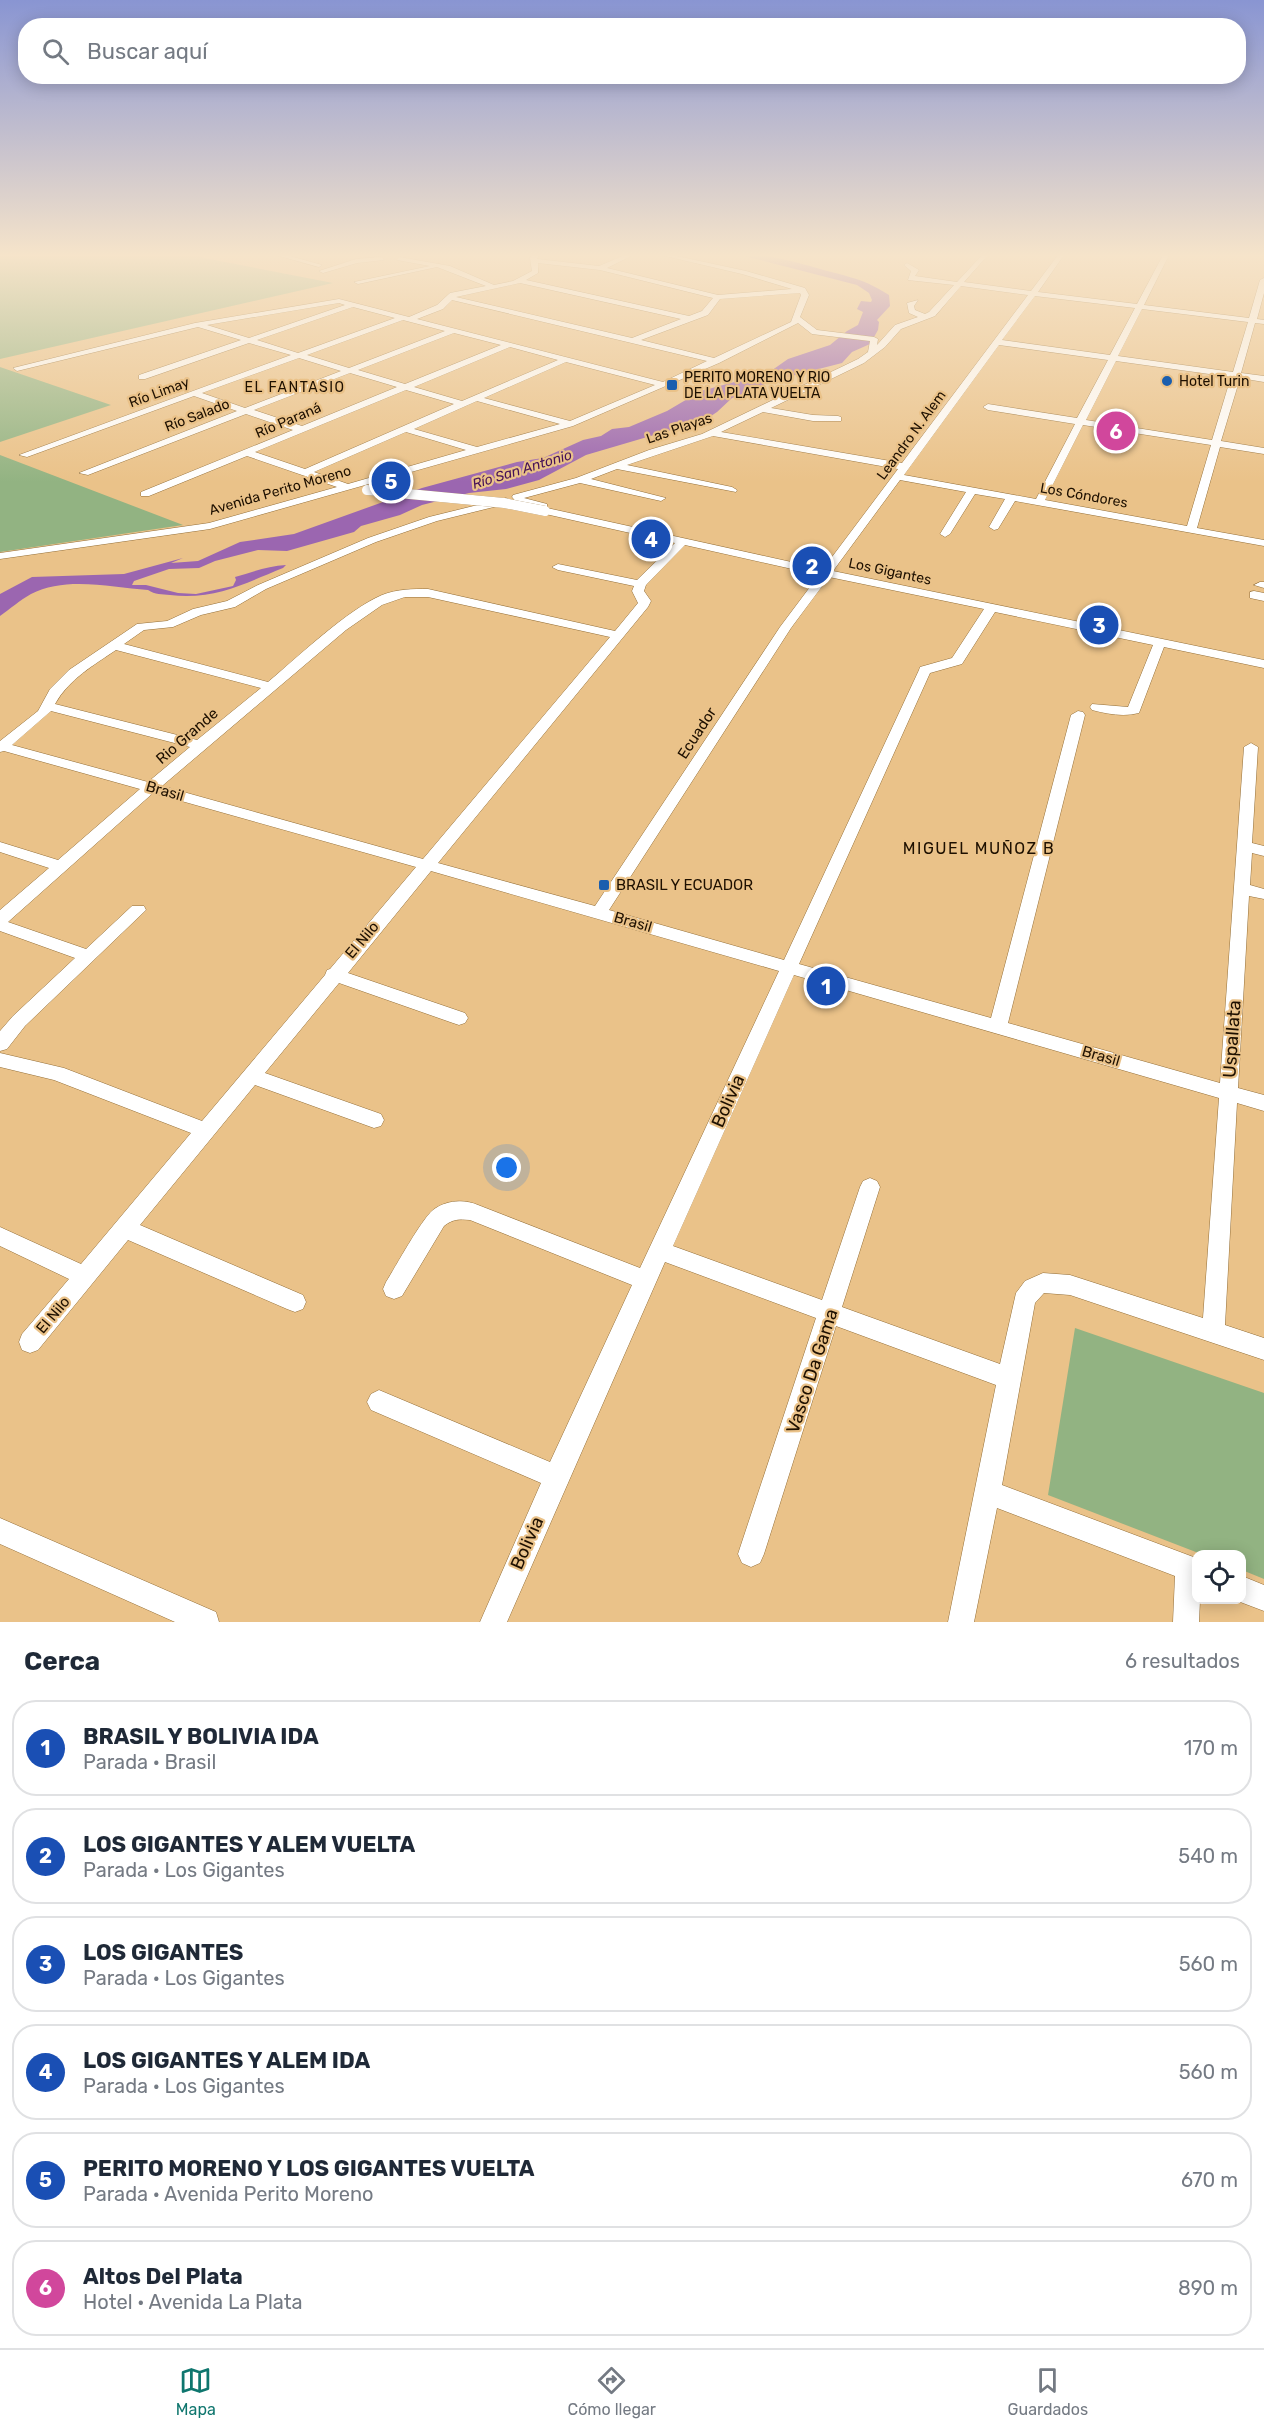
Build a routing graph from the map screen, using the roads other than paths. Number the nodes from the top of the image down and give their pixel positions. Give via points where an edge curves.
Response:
1 (171, 331) edge
2 (215, 331) edge
3 (276, 331) edge
4 (371, 331) edge
5 (452, 331) edge
6 (456, 331) edge
7 (589, 331) edge
8 (659, 331) edge
9 (779, 331) edge
10 (813, 331) edge
11 (883, 331) edge
12 (896, 331) edge
13 (1006, 331) edge
14 (1128, 331) edge
15 (1249, 331) edge
16 (874, 339) junction
17 (248, 340) junction
18 (632, 341) junction
19 (998, 342) junction
20 (508, 345) junction
21 (872, 352) junction
22 (298, 356) junction
23 (1114, 358) junction
24 (564, 360) junction
25 (712, 360) junction
26 (17, 368) dead end
27 (350, 371) junction
28 (1236, 375) junction
29 (142, 377) dead end
30 (1264, 379) edge
31 (662, 384) junction
32 (404, 387) junction
33 (193, 393) junction
34 (475, 398) junction
35 (462, 404) junction
36 (988, 406) dead end
37 (762, 409) junction
38 (245, 411) junction
39 (838, 419) dead end
40 (1080, 421) junction
41 (570, 424) junction
42 (300, 429) junction
43 (406, 429) junction
44 (712, 434) junction
45 (1216, 443) junction
46 (476, 451) junction
47 (1264, 451) edge
48 (245, 452) junction
49 (24, 454) dead end
50 (616, 466) junction
51 (902, 472) junction
52 (84, 473) dead end
53 (304, 473) junction
54 (580, 480) junction
55 (346, 487) junction
56 (732, 490) dead end
57 (972, 490) junction
58 (145, 494) dead end
59 (518, 496) junction
60 (661, 498) dead end
61 (1012, 498) junction
62 (1039, 502) junction
63 (592, 522) junction
64 (994, 527) dead end
65 (1191, 529) junction
66 (945, 534) dead end
67 (682, 542) junction
68 (1264, 543) edge
69 (0, 556) edge
70 (558, 567) dead end
71 (826, 573) junction
72 (640, 584) junction
73 (992, 608) junction
74 (618, 635) junction
75 (1160, 642) junction
76 (113, 645) junction
77 (1264, 664) edge
78 (270, 686) junction
79 (47, 706) junction
80 (1098, 707) dead end
81 (1078, 716) dead end
82 (201, 745) junction
83 (1, 747) edge
84 (1251, 747) dead end
85 (1257, 780) edge
86 (152, 788) junction
87 (0, 847) edge
88 (1255, 849) edge
89 (426, 864) junction
90 (61, 866) junction
91 (1242, 889) junction
92 (1264, 894) edge
93 (138, 910) dead end
94 (599, 913) junction
95 (0, 919) edge
96 (0, 925) edge
97 (87, 956) junction
98 (788, 967) junction
99 (333, 975) junction
100 (459, 1018) dead end
101 (998, 1027) junction
102 (0, 1044) edge
103 (0, 1060) edge
104 (251, 1076) junction
105 (1229, 1093) junction
106 (1264, 1103) edge
107 (374, 1120) dead end
108 (207, 1131) junction
109 (870, 1187) dead end
110 (124, 1228) junction
111 (0, 1236) edge
112 (660, 1251) junction
113 (85, 1276) junction
114 (645, 1280) junction
115 (394, 1289) dead end
116 (295, 1302) dead end
117 (831, 1314) junction
118 (1213, 1331) junction
119 (30, 1342) dead end
120 (1264, 1349) edge
121 (1008, 1378) junction
122 (379, 1402) dead end
123 (556, 1478) junction
124 (988, 1492) junction
125 (0, 1531) edge
126 (751, 1554) dead end
127 (1192, 1570) edge
128 (1246, 1591) edge
129 (1264, 1598) edge
130 (206, 1622) edge
131 (493, 1622) edge
132 (961, 1622) edge
133 (1186, 1622) edge

1 - 26 street
2 - 17 street
3 - 17 street
4 - 22 street, Río Limay
5 - 27 street, Río Salado
6 - 20 street
7 - 18 street
8 - 18 street
9 - 25 street, Avenida Perito Moreno
10 - 16 street
11 - 16 street
12 - 21 street, Las Playas
13 - 19 street, Leandro N. Alem
14 - 23 street
15 - 28 street
16 - 21 street
17 - 22 street
17 - 29 street
18 - 25 street
19 - 23 street
19 - 51 street, Leandro N. Alem
20 - 24 street
20 - 32 street, Río Paraná
21 - 37 street, Las Playas
22 - 27 street
22 - 33 street, Río Limay
23 - 28 street
23 - 40 street
24 - 31 street
24 - 34 street
25 - 31 street, Avenida Perito Moreno
27 - 32 street
27 - 38 street, Río Salado
28 - 30 street
28 - 45 street
31 - 41 street, Avenida Perito Moreno
32 - 35 street
32 - 42 street, Río Paraná
33 - 38 street
33 - 49 street, Río Limay
34 - 35 street
34 - 41 street
35 - 43 street
36 - 40 street
37 - 39 street
37 - 44 street, Las Playas
38 - 42 street
38 - 52 street, Río Salado
40 - 45 street
40 - 62 street
41 - 46 street, Avenida Perito Moreno
42 - 48 street, Río Paraná
43 - 46 street
43 - 53 street
44 - 50 street, Las Playas
44 - 51 street, Los Cóndores
45 - 47 street
45 - 65 street
46 - 55 street, Avenida Perito Moreno
48 - 53 street
48 - 58 street, Río Paraná
50 - 54 street, Las Playas
50 - 56 street
51 - 57 street, Los Cóndores
51 - 71 street, Leandro N. Alem
53 - 55 street
54 - 59 street, Las Playas
54 - 60 street
55 - 63 street, Los Gigantes, bridge via 504,503
55 - 69 street, Avenida Perito Moreno via 210,526
57 - 61 street, Los Cóndores
57 - 66 street
59 - 63 street via 522,501
59 - 76 street, Las Playas via 382,536 231,604 196,612 169,624 141,627
61 - 62 street, Los Cóndores
61 - 64 street
62 - 65 street, Los Cóndores
63 - 67 street, Los Gigantes
65 - 68 street, Los Cóndores
67 - 71 street, Los Gigantes
67 - 72 street
70 - 72 street
71 - 73 street, Los Gigantes
71 - 94 street, Ecuador via 786,627
72 - 74 street, El Nilo via 638,591 644,604
73 - 75 street, Los Gigantes
73 - 98 street, Bolivia via 957,661 925,670
74 - 78 street, Rio Grande via 428,593 405,593 378,602
74 - 89 street, El Nilo
75 - 77 street, Los Gigantes
75 - 80 street via 1134,711
76 - 78 street
76 - 79 street, Las Playas via 74,673
78 - 82 street, Rio Grande
79 - 82 street
79 - 83 street, Las Playas
81 - 101 street
82 - 86 street, Rio Grande
83 - 86 street, Brasil
84 - 85 street, Uspallata
85 - 88 street, Uspallata
86 - 89 street, Brasil
86 - 90 street, Rio Grande
87 - 90 street
88 - 91 street, Uspallata
89 - 94 street, Brasil
89 - 99 street, El Nilo
90 - 95 street, Rio Grande
91 - 92 street
91 - 105 street, Uspallata
93 - 97 street
94 - 98 street, Brasil
96 - 97 street
97 - 102 street
98 - 101 street, Brasil
98 - 112 street, Bolivia
99 - 100 street
99 - 104 street, El Nilo
101 - 105 street, Brasil
103 - 108 street via 57,1073
104 - 107 street
104 - 108 street, El Nilo
105 - 106 street, Brasil
105 - 118 street, Uspallata
108 - 110 street, El Nilo
109 - 117 street, Vasco Da Gama
110 - 113 street, El Nilo
110 - 116 street
111 - 113 street
112 - 114 street, Bolivia
112 - 117 street
113 - 119 street, El Nilo
114 - 115 street via 460,1210 443,1214 437,1220
114 - 123 street, Bolivia
117 - 121 street
117 - 126 street, Vasco Da Gama
118 - 120 street
118 - 121 street via 1070,1285 1041,1283 1031,1288 1024,1300
121 - 124 street
122 - 123 street
123 - 131 street, Bolivia
124 - 127 street
124 - 132 street
125 - 130 street
127 - 133 street
128 - 129 street

